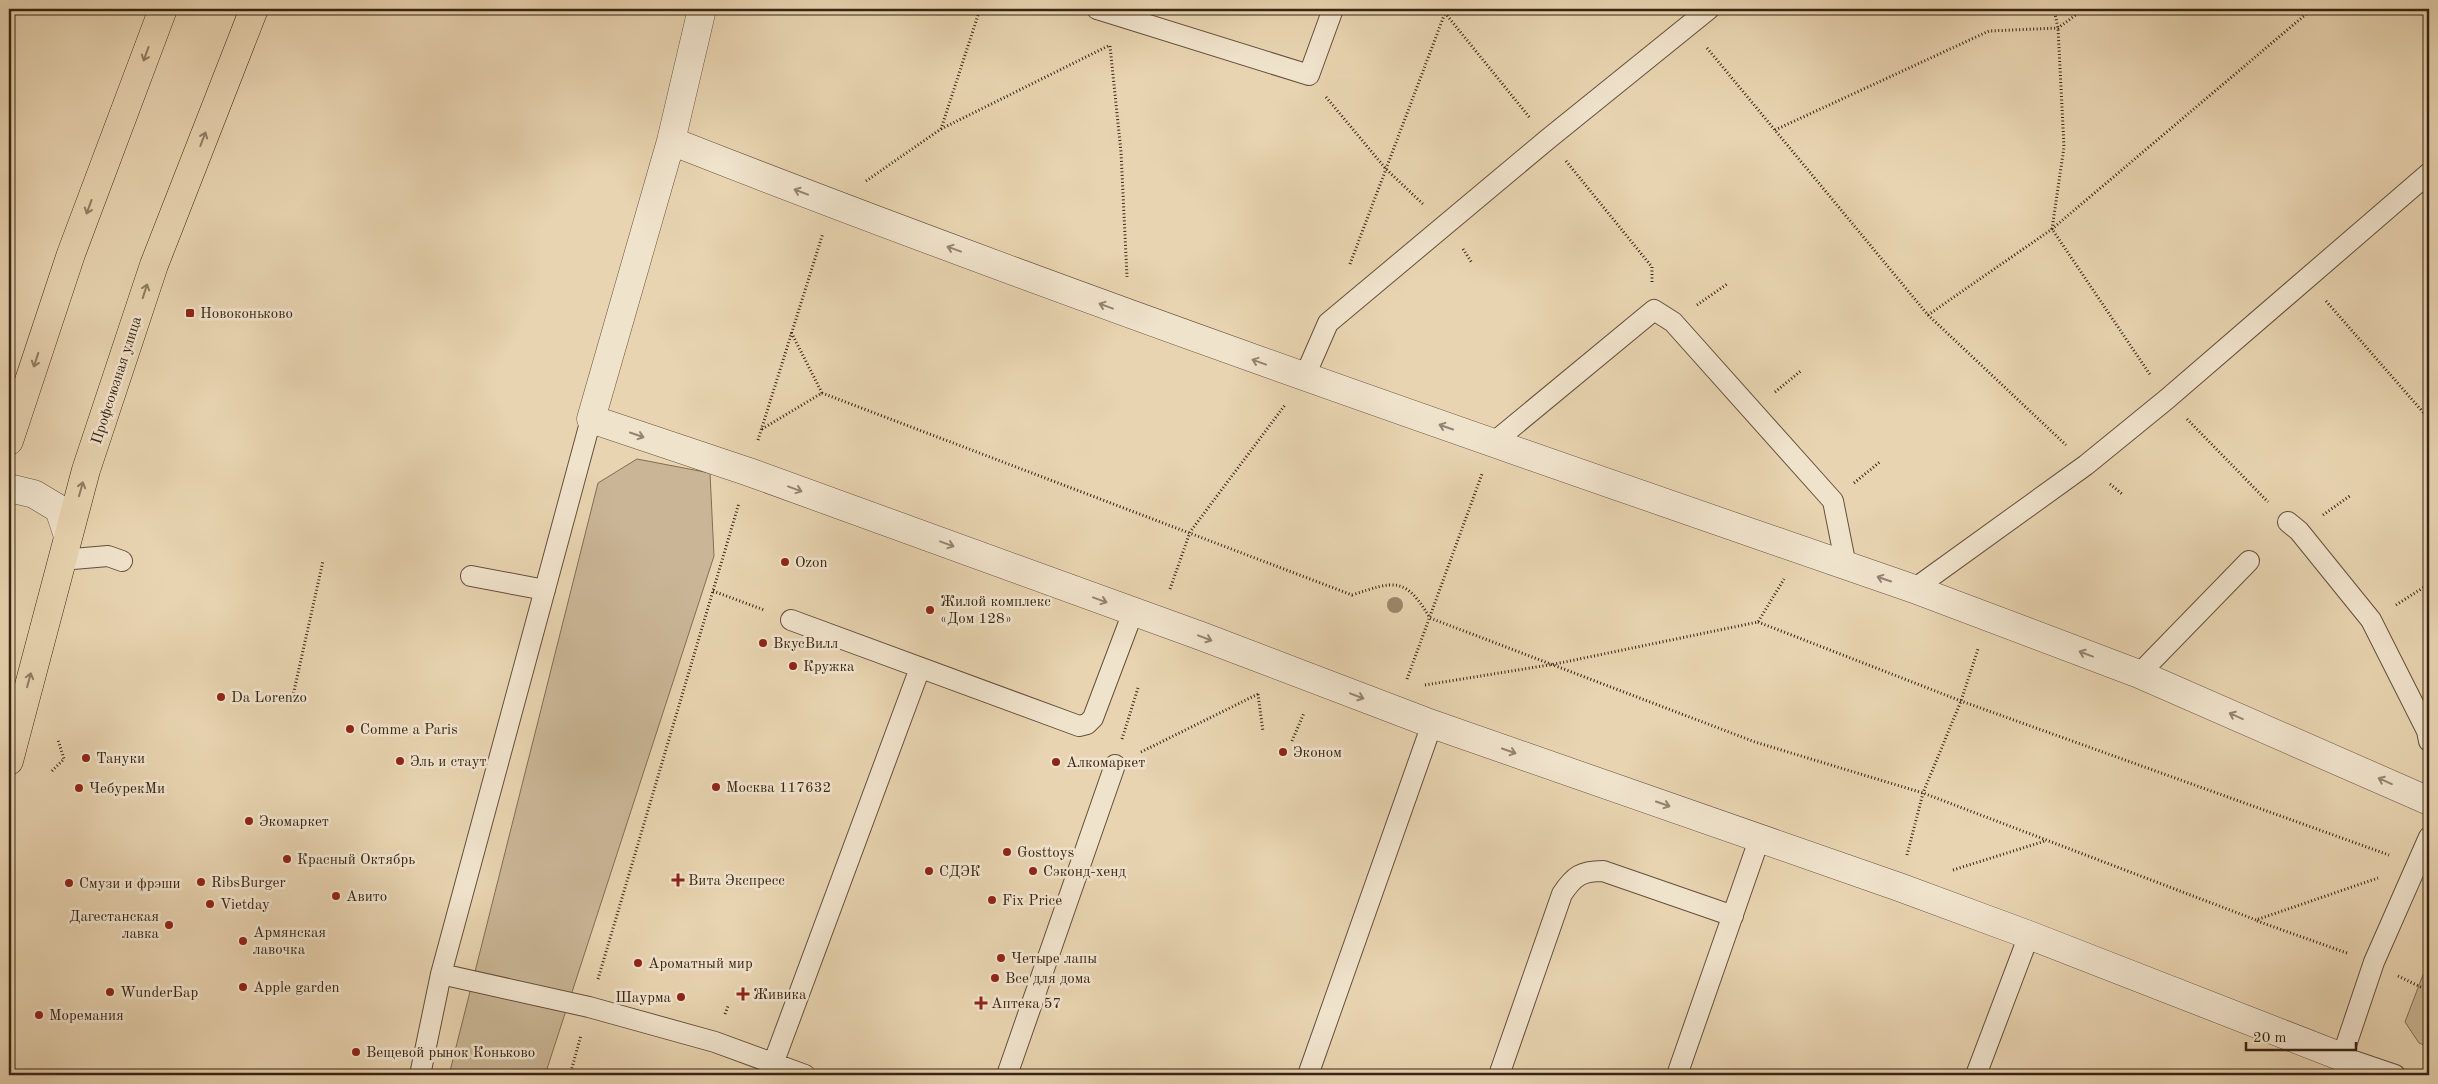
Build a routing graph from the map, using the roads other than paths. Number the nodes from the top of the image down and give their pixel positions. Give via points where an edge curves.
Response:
1 (163, 9) edge
2 (254, 9) edge
3 (702, 9) edge
4 (1100, 9) edge
5 (1333, 9) edge
6 (1709, 9) edge
7 (671, 141) junction
8 (2429, 173) edge
9 (1304, 378) junction
10 (591, 419) junction
11 (9, 441) edge
12 (1492, 443) junction
13 (9, 488) edge
14 (2288, 522) road end
15 (64, 548) junction
16 (122, 561) dead end
17 (2249, 561) dead end
18 (1846, 566) junction
19 (471, 576) dead end
20 (1914, 589) junction
21 (545, 590) junction
22 (1133, 612) junction
23 (791, 620) road end
24 (920, 668) junction
25 (2139, 674) junction
26 (1432, 724) junction
27 (2429, 741) edge
28 (9, 761) edge
29 (1115, 764) road end
30 (2429, 801) edge
31 (1760, 837) junction
32 (2429, 837) edge
33 (1733, 916) junction
34 (2029, 935) junction
35 (441, 974) junction
36 (773, 1064) junction
37 (2351, 1065) edge
38 (420, 1075) edge
39 (804, 1075) edge
40 (1007, 1075) edge
41 (1308, 1075) edge
42 (1499, 1075) edge
43 (1677, 1075) edge
44 (1976, 1075) edge
45 (2395, 1075) edge

1 -> 11 main road via 71,254
15 -> 2 main road, Профсоюзная улица via 86,470 154,265
3 - 7 street
4 - 5 lane via 1309,75
6 - 9 lane via 1328,324
9 -> 7 street via 833,205
7 - 10 street
8 - 20 lane via 2086,465
12 -> 9 street
10 - 21 lane
10 -> 22 street via 749,472
12 - 18 street
12 - 18 lane via 1654,310 1673,322 1833,501
13 - 15 street via 34,494 59,509
14 - 27 lane via 2299,531 2371,620 2427,731
15 - 16 lane
28 -> 15 main road, Профсоюзная улица
17 - 25 lane
20 -> 18 street
19 - 21 lane
25 -> 20 street
21 - 35 lane
22 - 24 lane via 1094,718 1084,725
22 -> 26 street
23 - 24 lane
24 - 36 lane
30 -> 25 street
26 -> 31 street
26 - 41 lane
29 - 40 lane
31 - 33 lane
31 - 34 street
32 - 37 lane via 2374,962
33 - 42 lane via 1603,871 1588,871 1572,879 1562,894
33 - 43 lane
34 - 37 street
34 - 44 lane
35 - 36 lane via 589,1007 715,1042
35 - 38 lane
36 - 39 lane
37 - 45 lane

